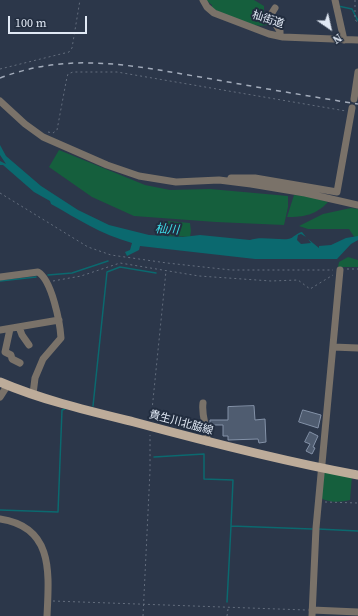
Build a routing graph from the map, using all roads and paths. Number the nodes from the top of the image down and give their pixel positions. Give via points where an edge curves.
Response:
1 (80, 0) edge
2 (203, 0) edge
3 (335, 0) edge
4 (355, 0) edge
5 (275, 8) dead end
6 (358, 24) edge
7 (280, 36) junction
8 (344, 40) junction
9 (358, 40) edge
10 (0, 69) edge
11 (358, 72) edge
12 (354, 99) dead end
13 (0, 101) edge
14 (352, 110) joint
15 (35, 130) junction
16 (219, 180) junction
17 (0, 193) edge
18 (358, 205) edge
19 (358, 269) edge
20 (166, 271) junction
21 (340, 272) junction
22 (0, 277) edge
23 (46, 282) junction
24 (60, 320) junction
25 (19, 327) junction
26 (10, 329) junction
27 (0, 330) edge
28 (29, 345) dead end
29 (333, 347) junction
30 (358, 348) edge
31 (20, 363) dead end
32 (4, 384) edge
33 (33, 394) junction
34 (0, 397) edge
35 (203, 403) dead end
36 (150, 427) junction
37 (207, 442) junction
38 (322, 468) junction
39 (358, 475) edge
40 (319, 500) junction
41 (358, 503) edge
42 (0, 519) edge
43 (47, 601) junction
44 (144, 604) junction
45 (228, 607) junction
46 (358, 612) edge
47 (312, 613) edge
48 (47, 616) edge
49 (143, 616) edge
50 (227, 616) edge

1 - 10 path via 72,48 69,52
2 - 7 street, 杣街道 via 214,13
3 - 8 street
4 - 6 path via 355,19
5 - 7 street via 270,16 280,31
7 - 8 street, 杣街道
8 - 9 street, 杣街道
11 - 12 street
13 - 15 street
14 - 15 path via 117,72 73,72 67,77 57,130 53,133
14 - 16 street via 337,192 255,178 234,177
15 - 16 street via 43,137 139,176 176,182
16 - 18 street
17 - 21 path via 88,247 111,255 231,270
19 - 21 path
20 - 21 path via 226,278 298,280 310,289
20 - 23 path via 120,263 81,276
20 - 36 path
21 - 29 street
22 - 23 street via 38,272
23 - 24 street
24 - 25 street
24 - 33 street via 60,342 43,359 35,378
25 - 26 street
25 - 28 street
26 - 27 street
26 - 31 street via 5,352
29 - 30 street
29 - 38 street
32 - 33 main road, 貴生川北脇線
32 - 34 street
33 - 36 main road, 貴生川北脇線
35 - 37 street via 201,413 206,424
36 - 37 main road, 貴生川北脇線
36 - 44 path
37 - 38 main road, 貴生川北脇線
38 - 39 main road, 貴生川北脇線
38 - 40 street
40 - 41 path
40 - 47 street
42 - 43 street via 11,521 32,533 45,552 48,564
43 - 44 path
43 - 48 street
44 - 45 path
44 - 49 path
45 - 47 path
45 - 50 path
46 - 47 street

